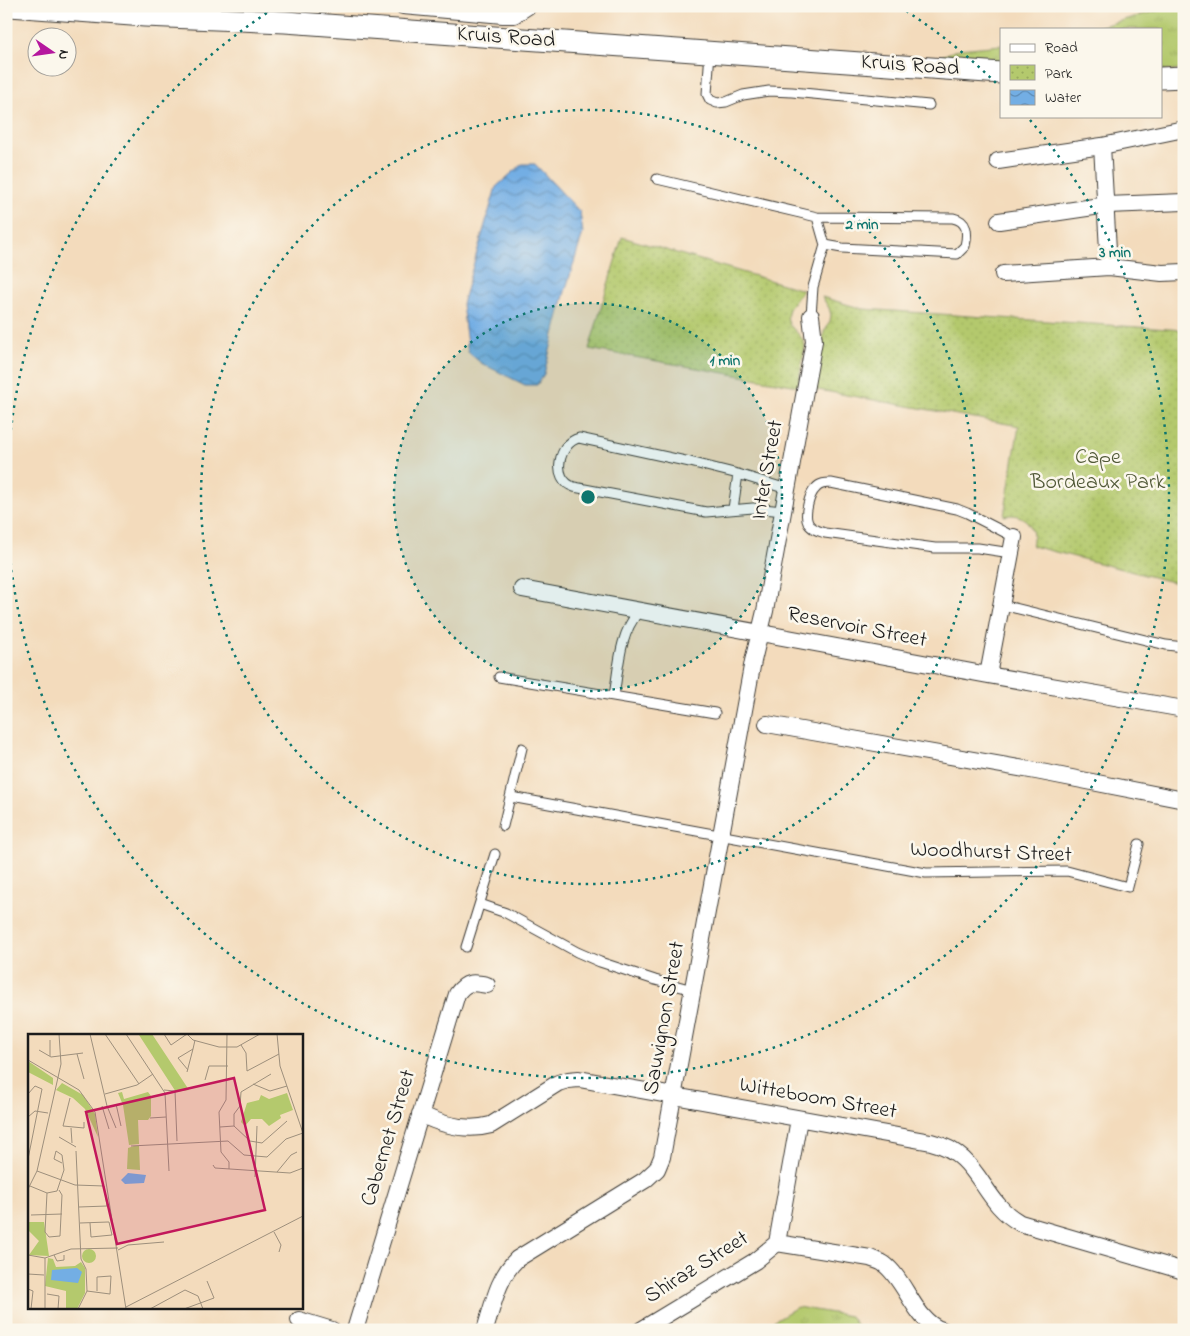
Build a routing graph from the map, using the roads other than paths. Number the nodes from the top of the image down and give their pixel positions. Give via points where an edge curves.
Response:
1 (10, 6) edge
2 (403, 6) edge
3 (528, 6) edge
4 (710, 52) junction
5 (1000, 73) edge
6 (1184, 77) edge
7 (1162, 78) edge
8 (929, 105) dead end
9 (1184, 129) edge
10 (1102, 146) junction
11 (998, 161) dead end
12 (657, 179) dead end
13 (1184, 202) edge
14 (1106, 205) junction
15 (817, 217) junction
16 (999, 221) dead end
17 (825, 245) junction
18 (1109, 267) junction
19 (1184, 272) edge
20 (1003, 274) dead end
21 (811, 316) joint
22 (738, 474) junction
23 (787, 489) junction
24 (733, 509) junction
25 (783, 511) junction
26 (1013, 545) junction
27 (522, 589) dead end
28 (1002, 605) junction
29 (639, 611) junction
30 (760, 632) junction
31 (1184, 647) edge
32 (988, 675) junction
33 (499, 676) dead end
34 (614, 696) junction
35 (1184, 709) edge
36 (715, 713) dead end
37 (767, 724) dead end
38 (522, 748) dead end
39 (511, 797) junction
40 (1184, 800) edge
41 (503, 826) dead end
42 (721, 835) junction
43 (1139, 844) dead end
44 (495, 854) dead end
45 (480, 904) junction
46 (466, 947) dead end
47 (487, 985) dead end
48 (693, 990) junction
49 (673, 1096) junction
50 (420, 1114) junction
51 (799, 1119) junction
52 (776, 1242) junction
53 (1184, 1271) edge
54 (299, 1320) dead end
55 (332, 1330) edge
56 (355, 1330) edge
57 (485, 1330) edge
58 (641, 1330) edge
59 (942, 1330) edge

1 - 4 street, Kruis Road
2 - 3 street via 508,15
4 - 5 street, Kruis Road
4 - 8 lane via 707,94 717,103 769,91
6 - 7 street
9 - 10 street
10 - 11 street
10 - 14 street
12 - 15 lane
13 - 14 street
14 - 16 street
14 - 18 street
15 - 17 lane
15 - 17 lane via 953,218 965,224 967,230 965,246 957,254
17 - 21 lane via 813,287
18 - 19 street
18 - 20 street
21 - 23 street, Inter Street via 814,341
22 - 23 lane
22 - 24 lane
22 - 24 lane via 579,438 566,446 562,456 562,480 574,488 706,512
23 - 25 street, Inter Street
24 - 25 lane
25 - 30 street, Inter Street
26 - 26 lane via 956,509 831,483 816,487 806,517 809,525 825,533 935,548
26 - 28 street
27 - 29 street, Reservoir Street
28 - 31 lane
28 - 32 street
29 - 30 street, Reservoir Street
29 - 34 lane via 625,632
30 - 32 street, Reservoir Street
30 - 42 street, Sauvignon Street
32 - 35 street, Reservoir Street
33 - 34 lane
34 - 36 lane
37 - 40 street
38 - 39 lane
39 - 41 lane
39 - 42 lane
42 - 43 lane, Woodhurst Street via 926,873 1066,871 1128,887
42 - 48 street, Sauvignon Street
44 - 45 lane
45 - 46 lane
45 - 48 lane via 506,913 584,955
47 - 50 street, Cabernet Street via 468,983 457,994
48 - 49 street, Sauvignon Street
49 - 50 street, Witteboom Street via 579,1079 558,1083 480,1128 455,1127
49 - 51 street, Witteboom Street
49 - 57 street, Sauvignon Street via 657,1169 645,1180 512,1263 501,1280
50 - 56 street, Cabernet Street
51 - 52 street
51 - 53 street, Witteboom Street via 946,1146 965,1159 1002,1211 1020,1223
52 - 58 street, Shiraz Street via 755,1262
52 - 59 street via 882,1262 924,1317
54 - 55 street

